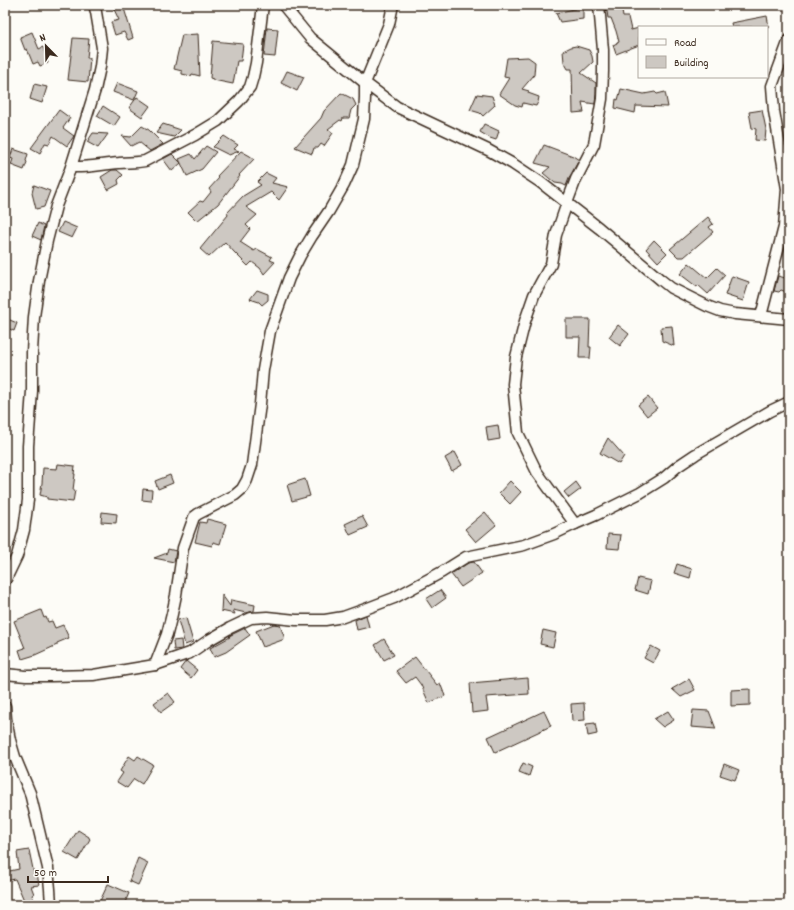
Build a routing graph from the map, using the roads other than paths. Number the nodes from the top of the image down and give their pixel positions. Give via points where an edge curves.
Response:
1 (94, 5) edge
2 (263, 5) edge
3 (283, 5) edge
4 (393, 5) edge
5 (599, 5) edge
6 (789, 40) edge
7 (365, 83) junction
8 (71, 167) junction
9 (566, 203) junction
10 (761, 316) junction
11 (789, 319) edge
12 (789, 402) edge
13 (575, 524) junction
14 (5, 581) edge
15 (155, 665) junction
16 (5, 674) edge
17 (5, 706) edge
18 (51, 905) edge

1 - 8 street via 102,48 100,68
2 - 8 street via 256,63 250,87 218,121 145,161
3 - 7 street via 310,38
4 - 7 street
5 - 9 street via 603,50 602,99 594,144
6 - 10 street via 772,86 787,190 784,227
7 - 9 street via 397,107 513,164
7 - 15 street via 364,118 353,166 300,256 289,278 270,331 252,465 247,480 235,495 194,517 183,548 167,634
8 - 14 street via 56,206 39,281 32,352 28,500 17,556
9 - 10 street via 671,288 720,311
9 - 13 street via 556,235 551,264 534,295 525,321 516,357 514,384 518,433 537,472
10 - 11 street
12 - 13 street via 696,454 640,492
13 - 15 street via 524,545 466,557 394,598 343,617 325,620 251,618 190,653
15 - 16 street via 93,675
17 - 18 street via 10,740 30,793 48,868

